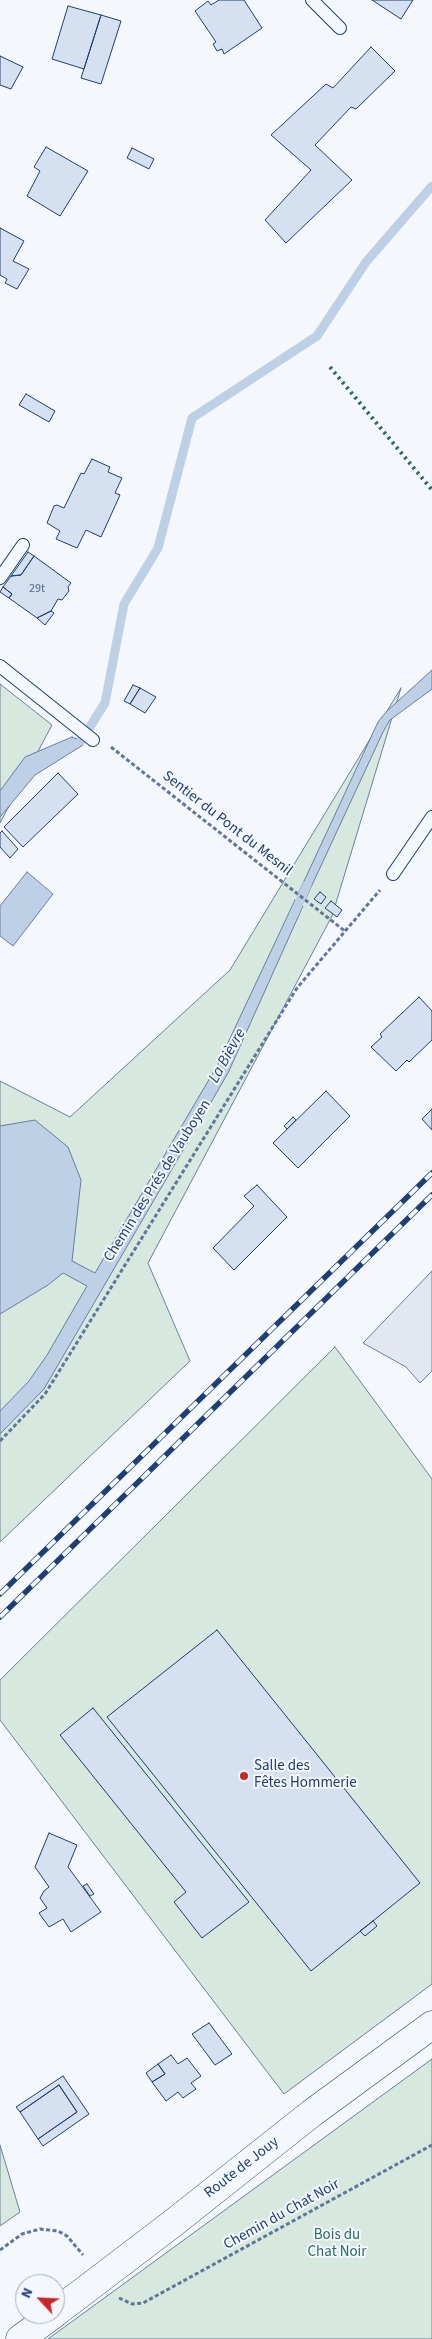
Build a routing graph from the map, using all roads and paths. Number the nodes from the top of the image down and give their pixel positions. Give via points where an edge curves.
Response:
1 (312, 0) edge
2 (340, 28) dead end
3 (23, 545) dead end
4 (0, 578) edge
5 (0, 666) edge
6 (92, 740) joint
7 (432, 817) edge
8 (393, 874) joint
9 (346, 932) junction
10 (0, 1441) edge
11 (432, 2025) edge
12 (432, 2146) edge
13 (0, 2250) edge
14 (101, 2279) junction
15 (143, 2303) dead end
16 (65, 2306) edge
17 (40, 2324) edge
18 (20, 2339) edge

1 - 2 lane
3 - 4 lane
5 - 6 lane
6 - 9 path, Sentier du Pont du Mesnil via 104,741
7 - 8 lane
8 - 9 path, Chemin des Prés de Vauboyen
9 - 10 path, Chemin des Prés de Vauboyen via 297,988 45,1394
11 - 14 main road, Route de Jouy via 312,2112
12 - 15 path, Chemin du Chat Noir
13 - 14 path via 22,2234 40,2229 58,2231 76,2245
14 - 16 main road, Route de Jouy
17 - 18 main road, Route de Jouy

